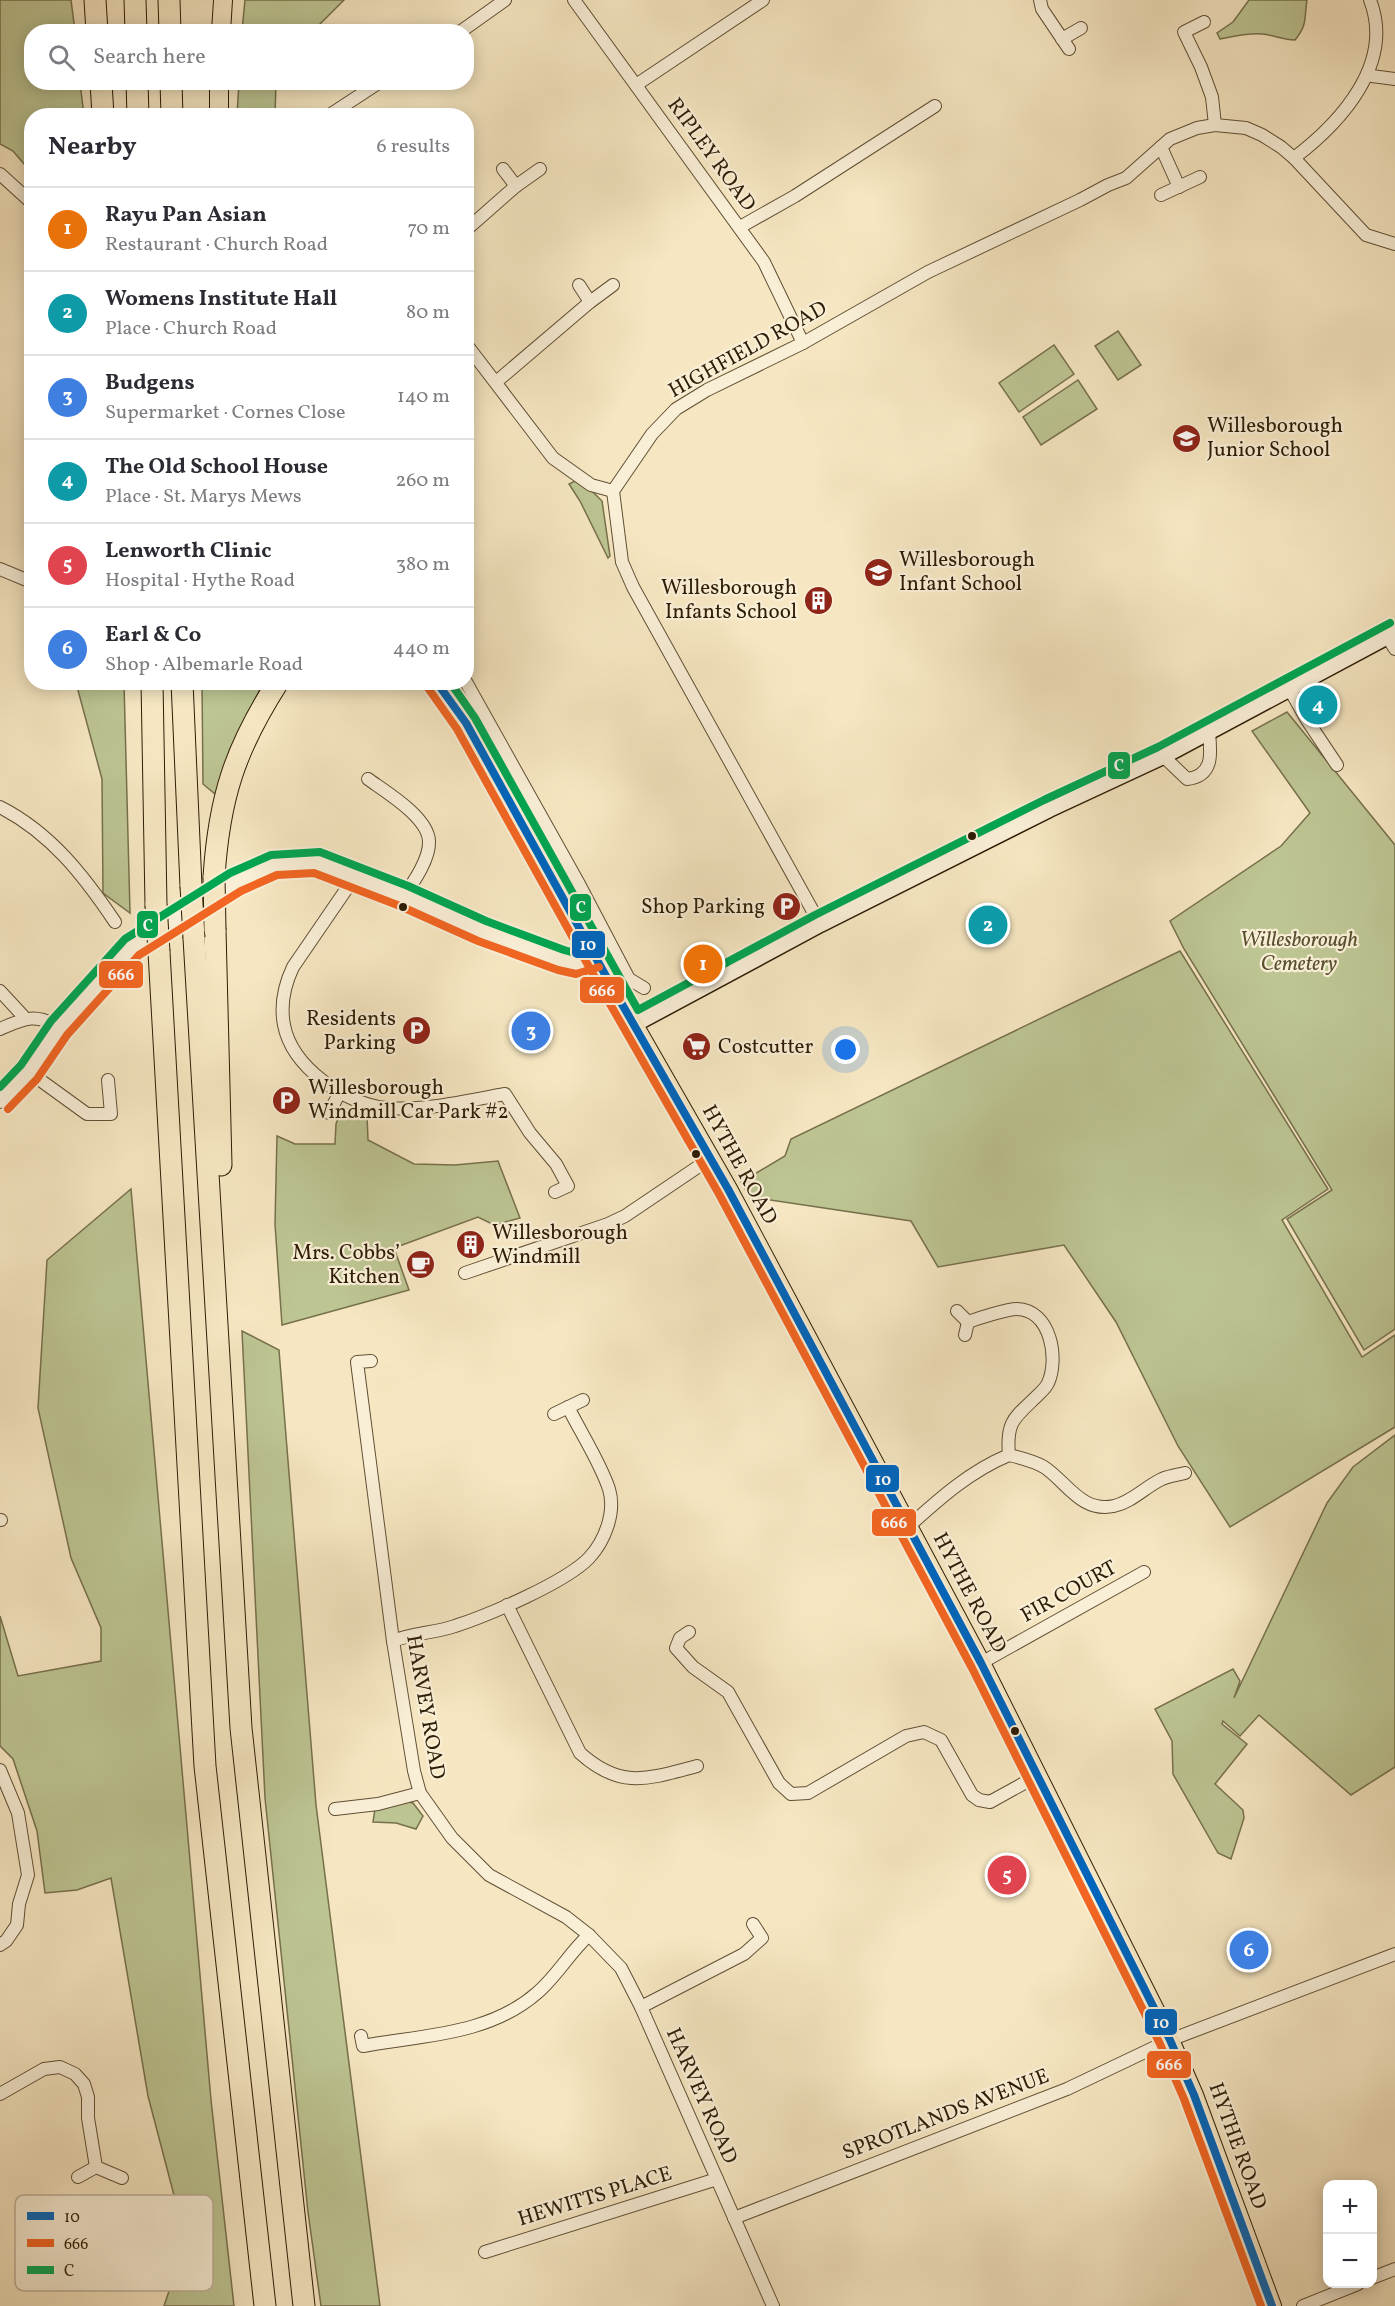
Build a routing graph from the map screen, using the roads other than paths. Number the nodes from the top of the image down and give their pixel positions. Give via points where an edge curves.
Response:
1 (95, 0) edge
2 (135, 0) edge
3 (169, 0) edge
4 (223, 0) edge
5 (505, 0) edge
6 (574, 0) edge
7 (763, 0) edge
8 (1040, 0) edge
9 (1370, 0) edge
10 (1204, 22) dead end
11 (96, 24) edge
12 (135, 24) edge
13 (170, 24) edge
14 (222, 24) edge
15 (471, 24) edge
16 (1081, 28) dead end
17 (1372, 76) junction
18 (1395, 79) edge
19 (636, 85) junction
20 (101, 90) edge
21 (137, 90) edge
22 (171, 90) edge
23 (219, 90) edge
24 (368, 90) edge
25 (935, 106) dead end
26 (103, 108) edge
27 (138, 108) edge
28 (172, 108) edge
29 (219, 108) edge
30 (340, 108) edge
31 (1215, 125) junction
32 (1161, 147) junction
33 (1294, 158) junction
34 (503, 169) dead end
35 (540, 169) dead end
36 (0, 174) edge
37 (1200, 177) dead end
38 (516, 186) junction
39 (1179, 187) junction
40 (1161, 195) dead end
41 (24, 196) edge
42 (474, 223) edge
43 (740, 227) junction
44 (1395, 244) edge
45 (579, 285) dead end
46 (613, 285) dead end
47 (590, 302) junction
48 (803, 343) junction
49 (474, 354) edge
50 (495, 382) junction
51 (613, 491) junction
52 (0, 569) edge
53 (24, 579) edge
54 (1392, 639) edge
55 (1289, 688) junction
56 (152, 690) edge
57 (182, 690) edge
58 (273, 690) edge
59 (443, 690) edge
60 (471, 690) edge
61 (1209, 733) junction
62 (1163, 756) junction
63 (1337, 765) dead end
64 (368, 779) dead end
65 (0, 807) edge
66 (354, 878) junction
67 (579, 884) junction
68 (560, 893) junction
69 (404, 897) junction
70 (115, 922) dead end
71 (820, 924) junction
72 (595, 957) junction
73 (644, 988) dead end
74 (0, 991) edge
75 (25, 1018) junction
76 (634, 1024) junction
77 (59, 1028) junction
78 (0, 1029) edge
79 (29, 1071) junction
80 (108, 1080) dead end
81 (340, 1092) junction
82 (0, 1102) edge
83 (329, 1113) dead end
84 (711, 1158) junction
85 (555, 1192) dead end
86 (465, 1273) dead end
87 (215, 1306) junction
88 (957, 1311) dead end
89 (968, 1322) junction
90 (965, 1335) dead end
91 (371, 1361) dead end
92 (583, 1400) dead end
93 (567, 1407) junction
94 (554, 1414) dead end
95 (1009, 1455) junction
96 (1185, 1473) dead end
97 (908, 1527) junction
98 (1144, 1572) dead end
99 (507, 1605) junction
100 (690, 1632) dead end
101 (393, 1641) junction
102 (981, 1663) junction
103 (697, 1766) dead end
104 (0, 1770) edge
105 (1037, 1776) junction
106 (420, 1793) junction
107 (335, 1809) dead end
108 (753, 1924) dead end
109 (589, 1935) junction
110 (0, 1946) edge
111 (1395, 1954) edge
112 (641, 2007) junction
113 (361, 2036) dead end
114 (1170, 2040) junction
115 (0, 2094) edge
116 (96, 2167) junction
117 (78, 2177) dead end
118 (122, 2178) dead end
119 (717, 2179) junction
120 (734, 2218) junction
121 (485, 2252) dead end
122 (1395, 2269) edge
123 (1377, 2276) edge
124 (1346, 2288) edge
125 (265, 2306) edge
126 (304, 2306) edge
127 (773, 2306) edge
128 (1272, 2306) edge
129 (1303, 2306) edge

1 - 11 highway
2 - 12 highway
3 - 13 highway
4 - 14 main road
5 - 15 street
6 - 19 street, RIPLEY ROAD
7 - 19 street
8 - 16 street via 1065,44
9 - 17 street via 1383,40
10 - 31 street via 1184,32 1212,97
17 - 18 street
17 - 33 street via 1354,105
19 - 43 street, RIPLEY ROAD
20 - 26 highway
21 - 27 highway
22 - 28 highway
23 - 29 main road
24 - 30 street
25 - 43 street
31 - 32 street, HIGHFIELD ROAD via 1180,133
31 - 33 street, HIGHFIELD ROAD via 1246,128
32 - 39 street
32 - 48 street, HIGHFIELD ROAD via 1126,178 928,272
33 - 44 street, HIGHFIELD ROAD via 1366,235
34 - 38 street
35 - 38 street
36 - 41 street
37 - 39 street
38 - 42 street
39 - 40 street
43 - 48 street, RIPLEY ROAD via 764,262
45 - 47 street
46 - 47 street
47 - 50 street
48 - 51 street, HIGHFIELD ROAD via 676,409 652,434
49 - 50 street
50 - 51 street via 553,458 591,485
51 - 71 street via 622,562 633,587
52 - 53 street
54 - 55 street
55 - 61 street
55 - 63 street
56 - 125 highway, bridge via 156,905 205,1766
57 - 87 highway, bridge
58 - 87 highway, bridge via 237,757 216,835 214,930 222,1203
59 - 68 main road, HYTHE ROAD via 466,723
60 - 67 street
61 - 62 street
61 - 62 street via 1208,768 1197,778 1187,779
62 - 71 street via 1048,808
64 - 69 street via 407,807 420,821 429,841 422,869
65 - 70 street via 46,836 90,885
66 - 69 street
66 - 77 street via 316,862 274,865 236,882 132,947
66 - 81 street via 293,967 284,987 282,1005 291,1046 321,1080
67 - 68 street
67 - 73 street via 629,979
68 - 72 main road, HYTHE ROAD
69 - 72 street via 561,960 576,964
71 - 76 street
72 - 76 main road, HYTHE ROAD
74 - 75 street
75 - 77 street via 49,1020
75 - 78 street
76 - 84 main road, HYTHE ROAD
77 - 79 street
79 - 80 street via 87,1114 111,1114
79 - 82 street
81 - 83 street
81 - 85 street via 374,1106 409,1109 505,1094 568,1186
84 - 86 street via 608,1224
84 - 97 main road, HYTHE ROAD
87 - 126 highway via 241,1728
88 - 89 street
89 - 90 street
89 - 95 street via 1017,1309 1041,1319 1047,1327 1052,1348 1049,1381 1010,1424
91 - 101 street, HARVEY ROAD via 357,1362
92 - 93 street
93 - 94 street
93 - 99 street via 609,1490 608,1526 590,1557 575,1570
95 - 96 street via 1041,1465 1083,1502 1099,1507 1125,1503 1162,1480
95 - 97 street via 985,1465
97 - 102 main road, HYTHE ROAD
98 - 102 street, FIR COURT
99 - 101 street via 455,1626
99 - 103 street via 580,1753 596,1767 634,1780
100 - 105 street via 680,1638 676,1648 693,1667 729,1692 779,1783 791,1794 808,1793 906,1736 924,1732 941,1740 972,1795 979,1800 990,1802
101 - 106 street, HARVEY ROAD
102 - 105 main road, HYTHE ROAD
104 - 110 street via 18,1813 28,1875 17,1925
105 - 114 main road, HYTHE ROAD
106 - 107 street via 378,1804
106 - 109 street, HARVEY ROAD via 452,1838 489,1875 566,1917
108 - 112 street via 762,1938 744,1954
109 - 112 street, HARVEY ROAD via 621,1968
109 - 113 street via 537,1993 481,2026 363,2046
111 - 114 street, SPROTLANDS AVENUE
112 - 119 street, HARVEY ROAD
114 - 120 street, SPROTLANDS AVENUE via 1067,2089
114 - 128 main road, HYTHE ROAD
115 - 116 street via 44,2070 60,2067 75,2074 88,2097
116 - 117 street
116 - 118 street
119 - 120 street, HARVEY ROAD
119 - 121 street, HEWITTS PLACE
120 - 127 street, HARVEY ROAD
122 - 123 street
124 - 129 street

